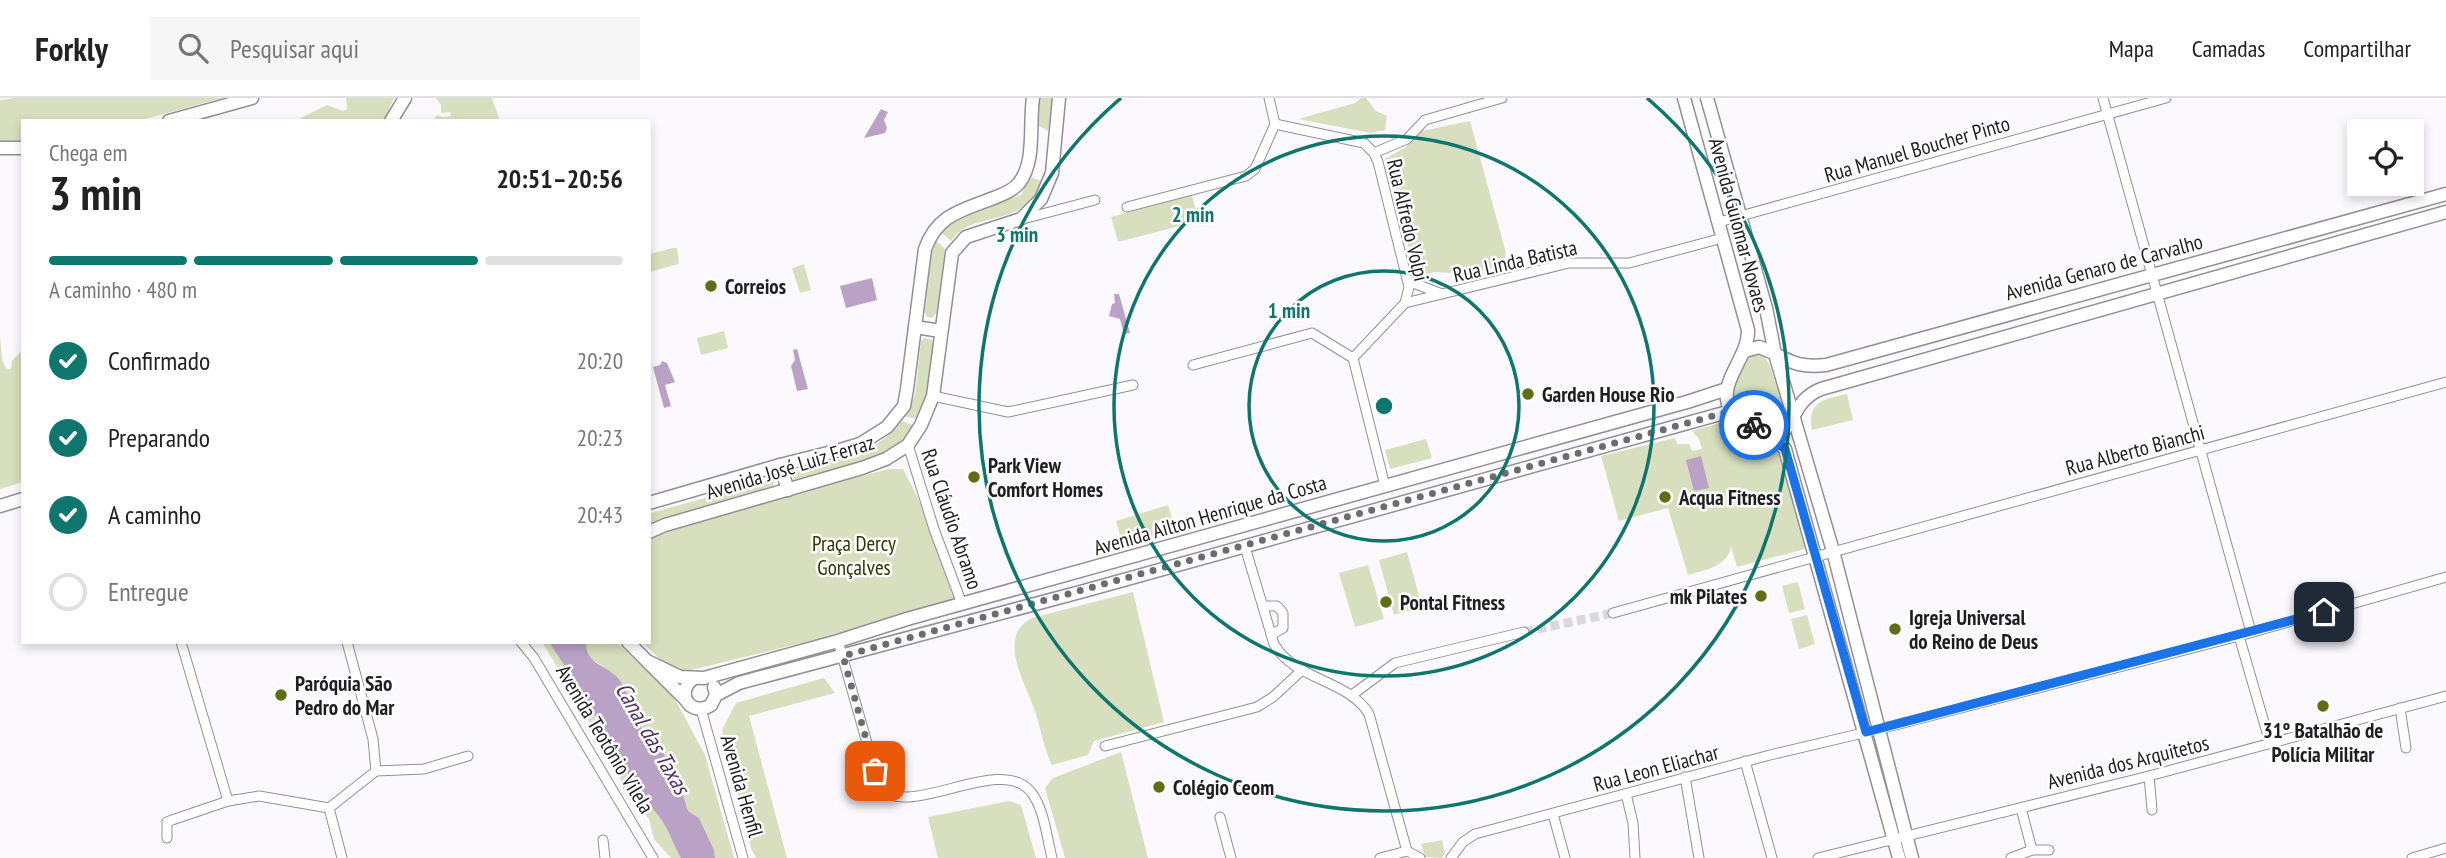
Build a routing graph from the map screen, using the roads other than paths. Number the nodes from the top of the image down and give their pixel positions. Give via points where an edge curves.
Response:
1 (252, 98) edge
2 (405, 98) edge
3 (1033, 98) edge
4 (1059, 98) edge
5 (1269, 98) edge
6 (1502, 98) edge
7 (1684, 98) edge
8 (1707, 98) edge
9 (2103, 98) edge
10 (2166, 98) edge
11 (2107, 114) junction
12 (176, 119) edge
13 (392, 119) edge
14 (1275, 124) junction
15 (1055, 148) junction
16 (1374, 153) junction
17 (1029, 157) junction
18 (2446, 194) edge
19 (1095, 200) dead end
20 (1127, 207) dead end
21 (2446, 212) edge
22 (1741, 216) junction
23 (1021, 219) junction
24 (1719, 222) junction
25 (2342, 222) junction
26 (1714, 240) dead end
27 (2348, 240) junction
28 (2152, 274) junction
29 (1408, 281) junction
30 (2158, 293) junction
31 (1444, 295) junction
32 (1405, 303) junction
33 (915, 327) junction
34 (1961, 327) junction
35 (941, 331) junction
36 (1967, 347) junction
37 (1745, 351) junction
38 (1774, 354) junction
39 (1353, 358) junction
40 (1192, 365) dead end
41 (2446, 382) edge
42 (1133, 385) dead end
43 (1727, 388) junction
44 (933, 396) junction
45 (1731, 411) junction
46 (1792, 414) junction
47 (1774, 438) junction
48 (908, 445) junction
49 (2201, 450) junction
50 (780, 465) junction
51 (1429, 474) junction
52 (1385, 486) junction
53 (788, 490) junction
54 (1435, 494) junction
55 (21, 500) edge
56 (651, 502) edge
57 (0, 506) edge
58 (651, 531) edge
59 (1245, 547) junction
60 (1833, 551) junction
61 (1816, 556) junction
62 (1077, 572) junction
63 (2446, 577) edge
64 (1084, 591) junction
65 (962, 604) junction
66 (1263, 607) junction
67 (1613, 613) tunnel mouth
68 (1524, 632) tunnel mouth
69 (2251, 632) junction
70 (1272, 635) junction
71 (2239, 636) junction
72 (838, 641) junction
73 (182, 644) edge
74 (348, 644) edge
75 (523, 644) edge
76 (630, 644) edge
77 (804, 649) junction
78 (843, 656) junction
79 (649, 662) junction
80 (808, 664) junction
81 (1302, 670) junction
82 (698, 678) junction
83 (1352, 695) junction
84 (2446, 695) edge
85 (715, 698) junction
86 (685, 699) junction
87 (2400, 708) junction
88 (701, 709) junction
89 (705, 725) junction
90 (1880, 729) junction
91 (1866, 732) junction
92 (2270, 743) junction
93 (1105, 746) dead end
94 (2406, 748) dead end
95 (468, 756) dead end
96 (1745, 761) junction
97 (376, 771) junction
98 (2148, 776) junction
99 (1685, 777) junction
100 (1626, 794) junction
101 (228, 801) junction
102 (329, 808) junction
103 (2021, 808) junction
104 (2152, 810) dead end
105 (1553, 814) junction
106 (1220, 817) dead end
107 (1907, 836) junction
108 (167, 838) dead end
109 (603, 839) dead end
110 (1894, 839) junction
111 (2446, 848) edge
112 (2032, 850) junction
113 (2049, 850) dead end
114 (1407, 851) junction
115 (342, 858) edge
116 (605, 858) edge
117 (653, 858) edge
118 (743, 858) edge
119 (1052, 858) edge
120 (1231, 858) edge
121 (1380, 858) edge
122 (1420, 858) edge
123 (1451, 858) edge
124 (1565, 858) edge
125 (1636, 858) edge
126 (1699, 858) edge
127 (1772, 858) edge
128 (1818, 858) edge
129 (1899, 858) edge
130 (1912, 858) edge
131 (2011, 858) edge
132 (2412, 858) edge

1 - 12 street
2 - 13 street
3 - 17 street, Avenida José Luiz Ferraz
4 - 15 street
5 - 14 street
6 - 16 street via 1424,120 1406,139
7 - 24 street, Avenida Guiomar Novaes
8 - 22 street, Avenida Guiomar Novaes
9 - 11 street
10 - 11 street, Rua Manuel Boucher Pinto
11 - 22 street, Rua Manuel Boucher Pinto
11 - 28 street
14 - 16 street, Rua Alfredo Volpi via 1354,139
14 - 20 street via 1255,169 1246,176
15 - 17 street via 1042,164
15 - 23 street via 1047,186 1035,207
16 - 29 street, Rua Alfredo Volpi
17 - 33 street, Avenida José Luiz Ferraz via 1019,184 957,211 933,230 925,249
18 - 25 street, Avenida Genaro de Carvalho
19 - 23 street
21 - 27 street, Avenida Genaro de Carvalho
22 - 24 street, Rua Manuel Boucher Pinto
22 - 38 street, Avenida Guiomar Novaes
23 - 35 street via 958,243 952,253
24 - 37 street, Avenida Guiomar Novaes via 1748,330
25 - 27 street via 2348,228
25 - 28 street, Avenida Genaro de Carvalho
26 - 31 street, Rua Linda Batista via 1629,262 1569,263
27 - 30 street, Avenida Genaro de Carvalho
28 - 30 street
28 - 34 street, Avenida Genaro de Carvalho
29 - 31 street
29 - 32 street, Rua Alfredo Volpi
30 - 36 street, Avenida Genaro de Carvalho
30 - 49 street
31 - 32 street, Rua Linda Batista
32 - 39 street, Rua Alfredo Volpi
33 - 35 street
33 - 50 street, Avenida José Luiz Ferraz via 904,406 887,427 860,444
34 - 36 street
34 - 38 street, Avenida Genaro de Carvalho via 1826,365 1802,366
35 - 44 street
36 - 46 street, Avenida Genaro de Carvalho via 1821,389
37 - 38 street, Avenida Genaro de Carvalho via 1759,347
37 - 43 street, Avenida Guiomar Novaes
38 - 46 street, Avenida Guiomar Novaes
39 - 40 street via 1312,333
39 - 52 street
41 - 49 street, Rua Alberto Bianchi
42 - 44 street via 1008,412
43 - 45 street
43 - 51 street, Avenida Ailton Henrique da Costa
44 - 48 street
45 - 47 street
45 - 54 street, Avenida Ailton Henrique da Costa
46 - 47 street, Avenida Genaro de Carvalho via 1786,429
46 - 60 street, Avenida Guiomar Novaes
47 - 61 street via 1785,449
48 - 53 street, Avenida José Luiz Ferraz via 874,464
48 - 65 street, Rua Cláudio Abramo
49 - 60 street, Rua Alberto Bianchi
49 - 69 street
50 - 53 street
50 - 56 street, Avenida José Luiz Ferraz
51 - 52 street, Avenida Ailton Henrique da Costa
51 - 54 street
52 - 62 street, Avenida Ailton Henrique da Costa
53 - 58 street, Avenida José Luiz Ferraz
54 - 59 street, Avenida Ailton Henrique da Costa
55 - 57 street
59 - 64 street, Avenida Ailton Henrique da Costa
59 - 66 street
60 - 61 street, Rua Alberto Bianchi
60 - 90 street, Avenida Guiomar Novaes
61 - 67 street, Rua Alberto Bianchi
61 - 91 street
62 - 64 street
62 - 65 street, Avenida Ailton Henrique da Costa
63 - 69 street, Rua Leon Eliachar
64 - 78 street, Avenida Ailton Henrique da Costa
65 - 72 street, Avenida Ailton Henrique da Costa
66 - 70 street
66 - 70 street via 1277,606 1283,613 1283,628
68 - 83 street via 1403,660
69 - 71 street, Rua Leon Eliachar
70 - 81 street via 1280,654
71 - 90 street, Rua Leon Eliachar
71 - 92 street
72 - 77 street, Avenida Ailton Henrique da Costa
72 - 78 street
73 - 101 street
74 - 97 street via 373,739
75 - 117 street, Avenida Teotônio Vilela
76 - 79 street
77 - 80 street
77 - 82 street, Avenida Ailton Henrique da Costa
78 - 80 street, Avenida Ailton Henrique da Costa
78 - 119 street via 883,792 916,796 1000,778 1018,781 1037,803
79 - 82 street via 680,677
79 - 86 street
80 - 85 street, Avenida Ailton Henrique da Costa via 739,683
81 - 83 street
81 - 93 street via 1257,707
82 - 85 street via 713,684
82 - 86 street via 685,687
83 - 114 street via 1364,705 1373,724
84 - 87 street, Avenida dos Arquitetos
85 - 88 street
85 - 89 street, Avenida Henfil
86 - 88 street
87 - 92 street, Avenida dos Arquitetos
87 - 94 street
88 - 89 street, Avenida Henfil
89 - 118 street, Avenida Henfil
90 - 91 street, Rua Leon Eliachar
90 - 107 street, Avenida Guiomar Novaes
91 - 96 street, Rua Leon Eliachar
91 - 110 street
92 - 98 street, Avenida dos Arquitetos
95 - 97 street via 424,769
96 - 99 street, Rua Leon Eliachar
96 - 127 street
97 - 102 street
98 - 103 street, Avenida dos Arquitetos
98 - 104 street
99 - 100 street, Rua Leon Eliachar
99 - 126 street
100 - 105 street, Rua Leon Eliachar
100 - 125 street
101 - 102 street via 271,796
101 - 108 street via 167,822
102 - 115 street
103 - 107 street, Avenida dos Arquitetos
103 - 112 street
105 - 123 street, Rua Leon Eliachar via 1468,837
105 - 124 street
106 - 120 street
107 - 110 street, Avenida dos Arquitetos
107 - 130 street, Avenida Guiomar Novaes
109 - 116 street
110 - 128 street, Avenida dos Arquitetos
110 - 129 street
111 - 132 street
112 - 113 street
112 - 131 street
114 - 121 street
114 - 122 street

